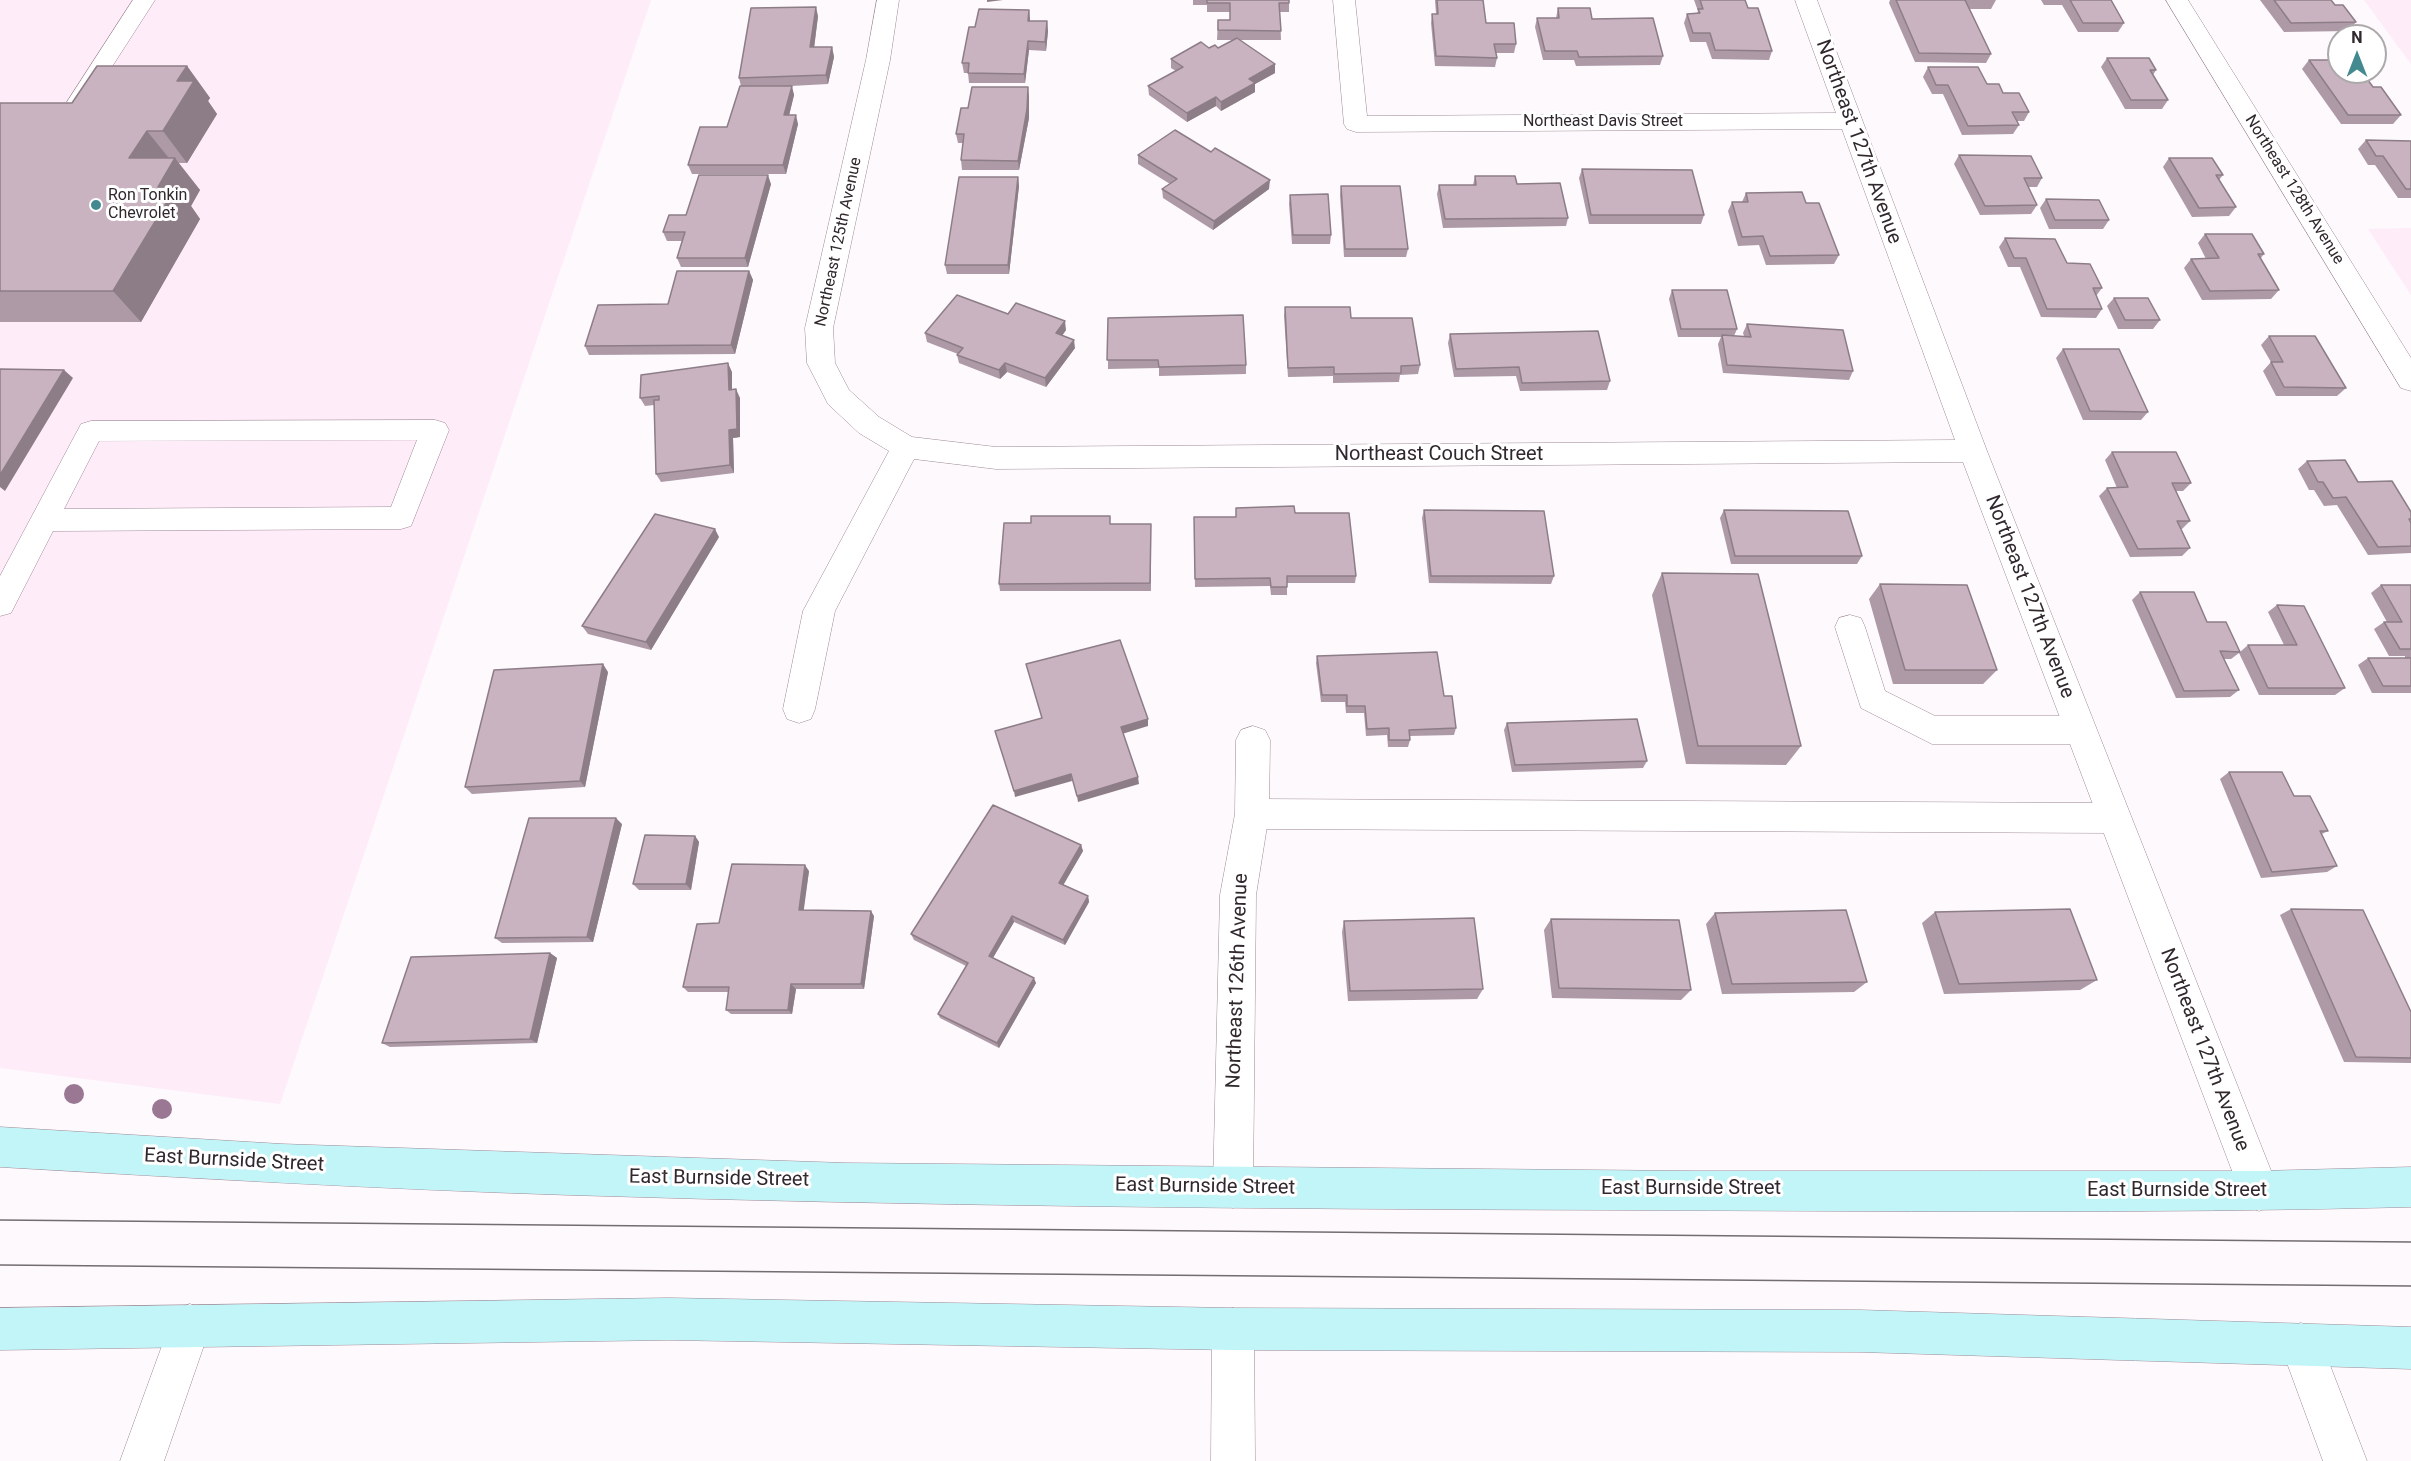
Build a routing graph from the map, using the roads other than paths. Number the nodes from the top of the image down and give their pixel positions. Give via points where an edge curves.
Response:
1 (144, 0) edge
2 (888, 0) edge
3 (1344, 0) edge
4 (1806, 0) edge
5 (2177, 0) edge
6 (78, 103) edge
7 (1851, 121) junction
8 (2411, 381) edge
9 (906, 447) junction
10 (1973, 451) junction
11 (45, 520) junction
12 (0, 604) edge
13 (1850, 627) dead end
14 (799, 709) dead end
15 (2080, 730) junction
16 (1253, 740) dead end
17 (1252, 814) junction
18 (2114, 818) junction
19 (0, 1147) edge
20 (2411, 1187) edge
21 (1233, 1188) junction
22 (2259, 1191) junction
23 (190, 1325) junction
24 (0, 1329) edge
25 (1233, 1329) junction
26 (2301, 1344) junction
27 (2411, 1348) edge
28 (142, 1461) edge
29 (1233, 1461) edge
30 (2345, 1461) edge

1 - 6 lane
2 - 9 street, Northeast 125th Avenue via 819,328 821,363 838,396 868,425
3 - 7 street, Northeast Davis Street via 1356,124
4 - 7 street, Northeast 127th Avenue
5 - 8 street, Northeast 128th Avenue
7 - 10 street, Northeast 127th Avenue
9 - 10 street, Northeast Couch Street via 996,458
9 - 14 street via 819,611
10 - 15 street, Northeast 127th Avenue
11 - 11 lane via 91,431 435,430 401,518
11 - 12 lane
13 - 15 lane via 1872,699 1932,729
15 - 18 street, Northeast 127th Avenue
16 - 17 street, Northeast 126th Avenue
17 - 18 lane
17 - 21 street, Northeast 126th Avenue via 1238,895
18 - 22 street, Northeast 127th Avenue
19 - 21 street, East Burnside Street via 220,1162 608,1176
20 - 22 street, East Burnside Street
21 - 22 street, East Burnside Street
23 - 24 street
23 - 25 street via 669,1319
23 - 28 street
25 - 26 street via 1860,1331
25 - 29 street
26 - 27 street
26 - 30 street

